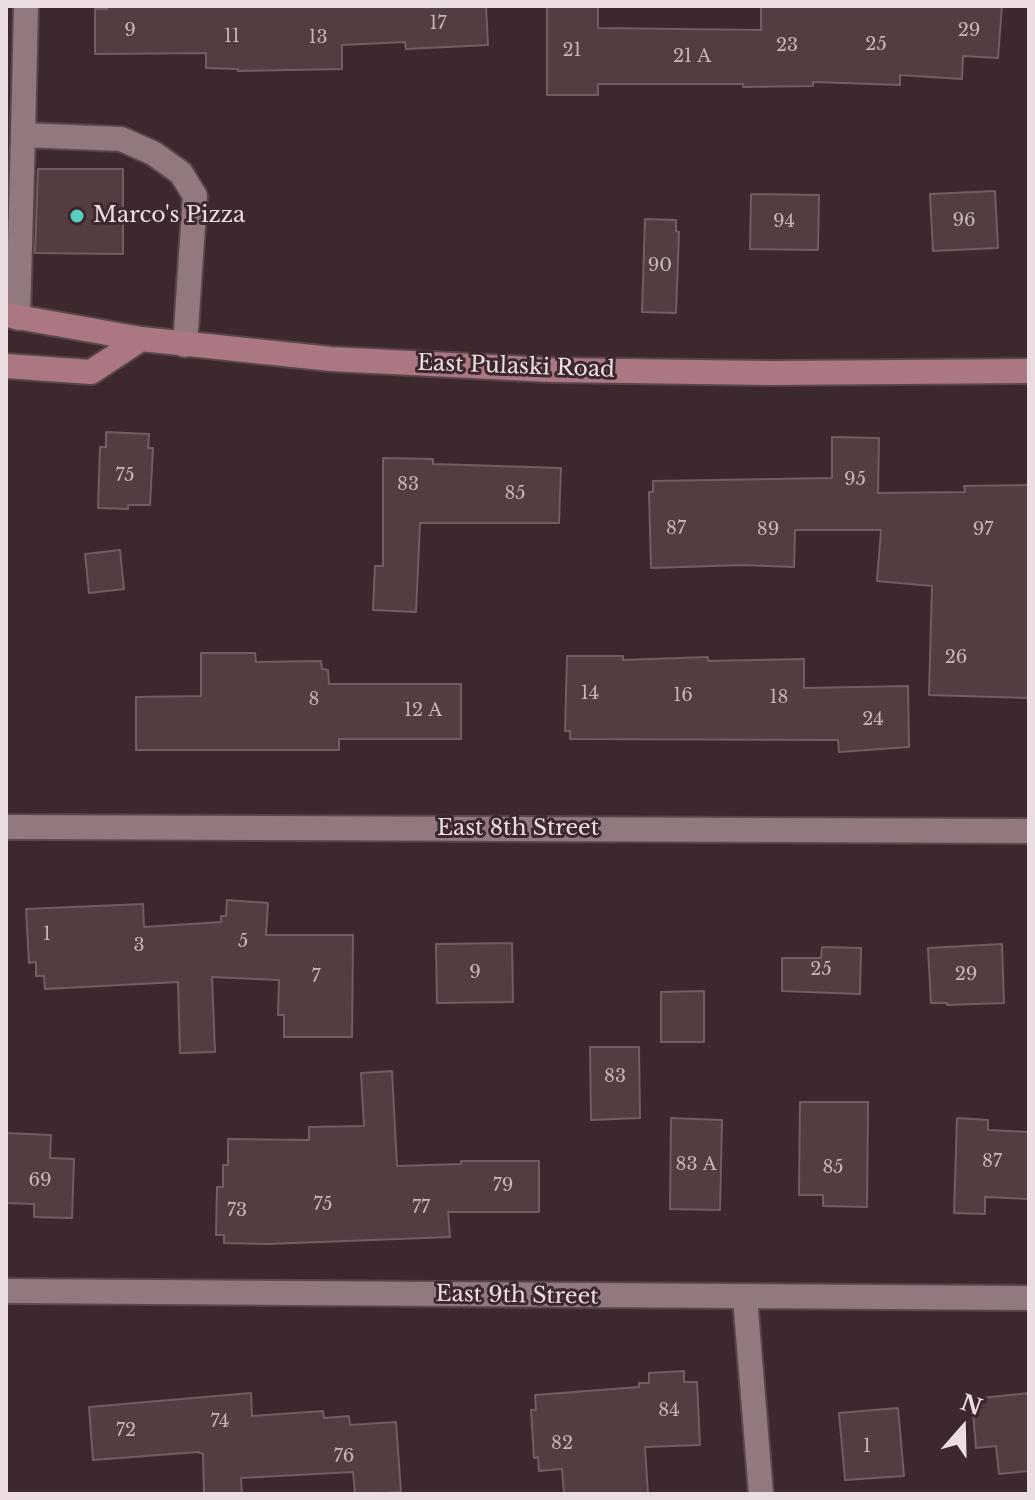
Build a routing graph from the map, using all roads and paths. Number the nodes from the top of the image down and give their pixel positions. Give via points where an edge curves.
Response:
1 (26, 6) edge
2 (23, 135) junction
3 (12, 316) edge
4 (141, 339) junction
5 (185, 345) junction
6 (6, 366) edge
7 (1029, 371) edge
8 (6, 827) edge
9 (1029, 831) edge
10 (6, 1291) edge
11 (745, 1298) junction
12 (1029, 1298) edge
13 (761, 1494) edge

1 - 2 street
2 - 3 street
2 - 5 street via 121,139 181,173 195,196
3 - 4 main road, East Pulaski Road
4 - 5 main road, East Pulaski Road
4 - 6 main road via 91,372
5 - 7 main road, East Pulaski Road via 331,359 552,370
8 - 9 street, East 8th Street
10 - 11 street, East 9th Street
11 - 12 street, East 9th Street
11 - 13 street

